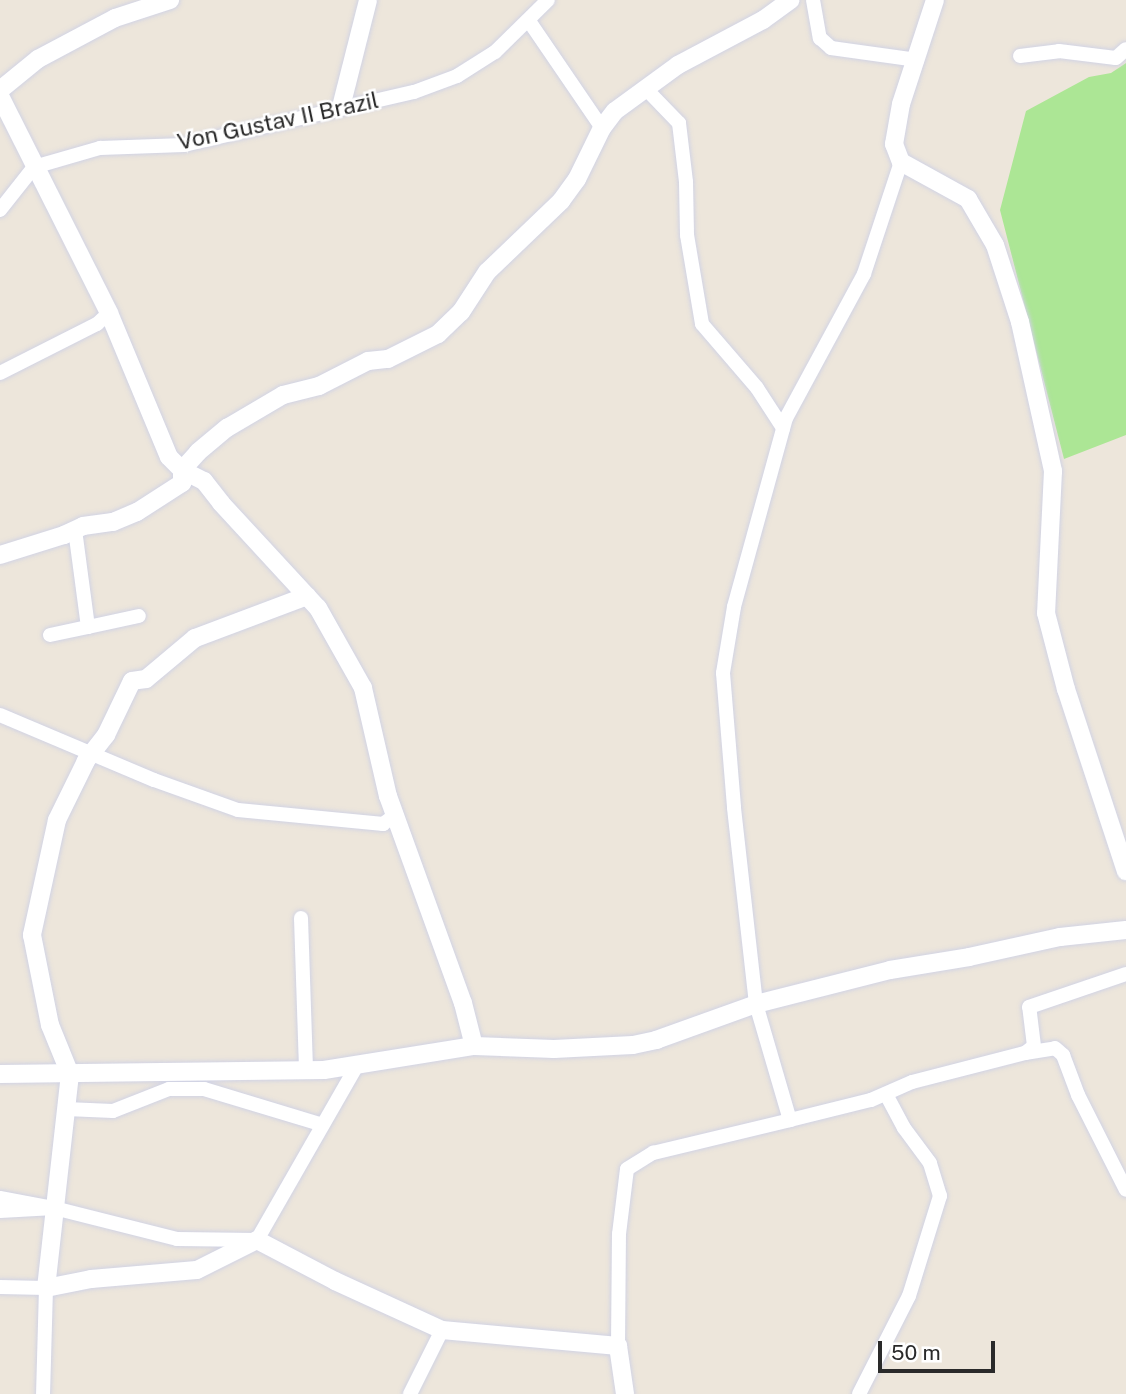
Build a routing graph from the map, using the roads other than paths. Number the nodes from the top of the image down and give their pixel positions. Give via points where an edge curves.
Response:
1 (170, 0) edge
2 (368, 0) edge
3 (548, 0) edge
4 (791, 0) edge
5 (813, 0) edge
6 (935, 0) edge
7 (529, 20) junction
8 (1126, 49) edge
9 (1020, 56) dead end
10 (917, 60) junction
11 (0, 90) edge
12 (647, 90) junction
13 (0, 96) edge
14 (341, 107) junction
15 (602, 128) junction
16 (901, 162) junction
17 (34, 167) junction
18 (0, 210) edge
19 (109, 313) junction
20 (0, 373) edge
21 (783, 428) junction
22 (183, 470) junction
23 (75, 530) junction
24 (0, 555) edge
25 (307, 596) junction
26 (139, 616) dead end
27 (88, 627) junction
28 (50, 635) dead end
29 (0, 715) edge
30 (93, 753) junction
31 (395, 816) junction
32 (1121, 842) edge
33 (1126, 871) edge
34 (301, 918) dead end
35 (1126, 930) edge
36 (1126, 974) edge
37 (756, 1004) junction
38 (474, 1046) junction
39 (1025, 1053) junction
40 (358, 1064) junction
41 (306, 1070) junction
42 (0, 1074) edge
43 (70, 1074) junction
44 (886, 1094) junction
45 (66, 1109) junction
46 (790, 1121) junction
47 (323, 1125) junction
48 (1126, 1190) edge
49 (0, 1198) edge
50 (54, 1208) junction
51 (0, 1211) edge
52 (257, 1240) junction
53 (0, 1287) edge
54 (46, 1288) junction
55 (442, 1330) junction
56 (618, 1346) junction
57 (43, 1394) edge
58 (410, 1394) edge
59 (625, 1394) edge
60 (859, 1394) edge

1 - 11 street via 115,18 49,53
2 - 14 street
3 - 7 street, Von Gustav II Brazil
4 - 12 street via 678,65
5 - 10 street via 820,38 831,48
6 - 10 street
7 - 14 street, Von Gustav II Brazil via 495,52 457,76 414,92
7 - 15 street
8 - 9 street via 1116,58 1059,51
10 - 16 street via 898,118 894,144
12 - 15 street via 615,111
12 - 21 street via 680,123 687,235 702,324 757,388
13 - 17 street
14 - 17 street, Von Gustav II Brazil via 184,145 100,148
15 - 22 street via 561,201 487,272 461,312 438,334 388,359 368,361 319,386 283,395 228,428
16 - 21 street via 864,274
16 - 32 street via 968,199 995,245 1020,322 1053,471 1046,613 1066,689
17 - 18 street
17 - 19 street
19 - 20 street via 97,324
19 - 22 street via 169,457
21 - 37 street via 734,607 723,673
22 - 23 street via 181,483 137,512
22 - 25 street via 204,481
23 - 24 street
23 - 27 street
25 - 30 street via 195,638 146,679 132,681
25 - 31 street via 363,688
26 - 27 street
27 - 28 street
29 - 30 street
30 - 31 street via 238,810 383,824
30 - 43 street via 57,820 32,935 50,1025
31 - 38 street via 463,1003
32 - 33 street
34 - 41 street
35 - 37 street via 1060,937 890,970
36 - 39 street via 1029,1007 1034,1046
37 - 38 street via 633,1045 554,1049
37 - 46 street
38 - 40 street
39 - 44 street via 912,1082
39 - 48 street via 1055,1048 1063,1055
40 - 41 street
40 - 47 street
41 - 43 street
42 - 43 street
43 - 45 street
44 - 46 street
44 - 60 street via 930,1163 940,1196 909,1296
45 - 47 street via 113,1111 169,1089 204,1089
45 - 50 street
46 - 56 street via 653,1153 627,1169 619,1234
47 - 52 street
49 - 50 street
50 - 51 street
50 - 52 street via 177,1239
50 - 54 street
52 - 54 street via 197,1269
52 - 55 street
53 - 54 street
54 - 57 street
55 - 56 street
55 - 58 street
56 - 59 street

